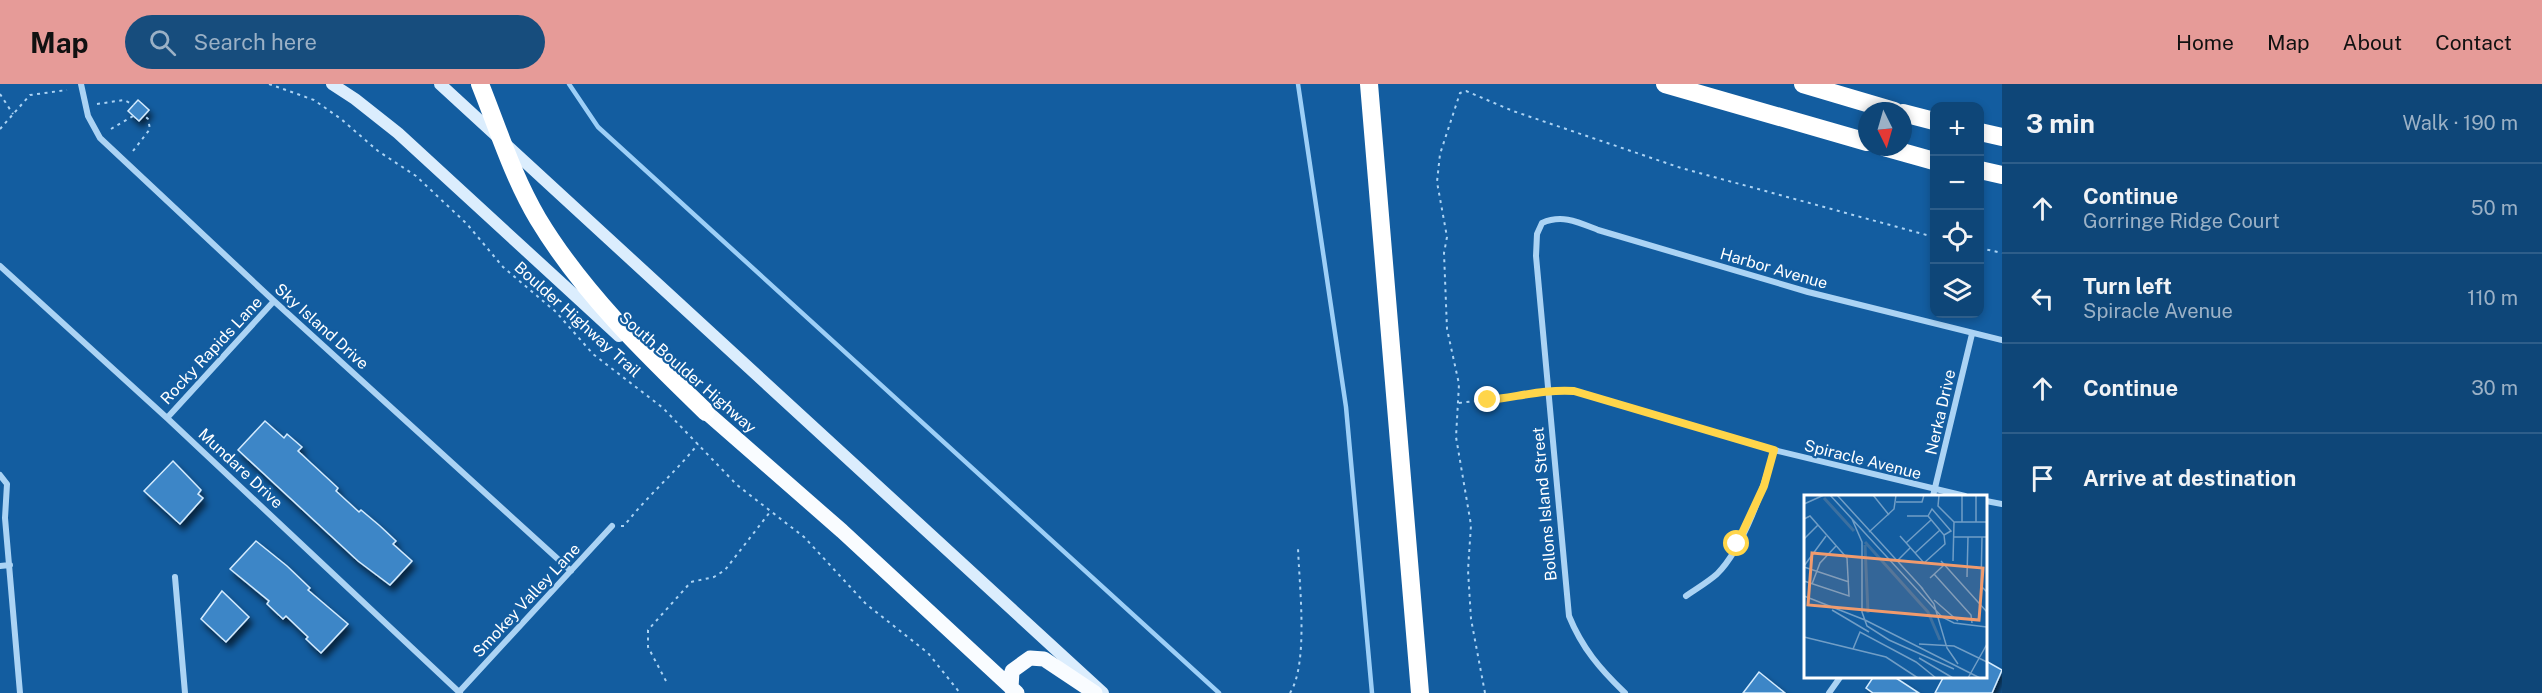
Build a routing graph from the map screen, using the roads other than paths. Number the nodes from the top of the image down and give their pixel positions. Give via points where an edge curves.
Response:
1 (81, 84) edge
2 (332, 84) edge
3 (440, 84) edge
4 (480, 84) edge
5 (1369, 84) edge
6 (1665, 84) edge
7 (1803, 84) edge
8 (1810, 84) edge
9 (1860, 102) edge
10 (1862, 102) edge
11 (1912, 115) edge
12 (1930, 120) edge
13 (1984, 133) edge
14 (2002, 137) edge
15 (1858, 139) edge
16 (1912, 155) edge
17 (1930, 160) edge
18 (1984, 171) edge
19 (2002, 175) edge
20 (1542, 223) joint
21 (0, 266) edge
22 (274, 301) junction
23 (1972, 334) junction
24 (2002, 340) edge
25 (1547, 391) junction
26 (706, 412) junction
27 (167, 418) junction
28 (1774, 450) junction
29 (0, 475) edge
30 (1934, 494) edge
31 (1950, 495) edge
32 (1987, 501) edge
33 (2002, 504) edge
34 (612, 526) road end
35 (10, 565) junction
36 (0, 566) edge
37 (571, 571) junction
38 (175, 577) dead end
39 (1686, 596) dead end
40 (1840, 678) edge
41 (1011, 691) edge
42 (460, 692) edge
43 (20, 693) edge
44 (184, 693) edge
45 (1095, 693) edge
46 (1103, 693) edge
47 (1420, 693) edge
48 (1625, 693) edge
49 (1829, 693) edge

1 - 22 street, Sky Island Drive via 88,116 100,138
2 - 26 main road, South Boulder Highway via 398,133
3 - 46 main road
4 - 26 highway via 519,182 566,260 603,306
5 - 47 highway
6 - 15 highway
7 - 9 highway
8 - 10 highway
11 - 12 highway
13 - 14 highway
16 - 17 highway
18 - 19 highway
20 - 23 street, Harbor Avenue via 1555,217 1574,220 1808,292
20 - 25 street, Bollons Island Street via 1536,256
21 - 27 street, Mundare Drive
22 - 27 street, Rocky Rapids Lane
22 - 37 street, Sky Island Drive
23 - 24 street, Harbor Avenue
23 - 30 street, Nerka Drive
25 - 28 street, Spiracle Avenue via 1574,391
25 - 48 street, Bollons Island Street via 1569,616 1579,641 1597,667
26 - 41 main road, South Boulder Highway via 842,531
27 - 42 street, Mundare Drive
28 - 30 street, Spiracle Avenue
28 - 39 street via 1764,486 1737,544 1718,573
29 - 35 street via 7,484 5,518
30 - 31 street, Spiracle Avenue
32 - 33 street
34 - 37 street, Smokey Valley Lane
35 - 36 street
35 - 43 street
37 - 42 street, Smokey Valley Lane
38 - 44 street
40 - 49 street
41 - 45 main road via 1012,671 1030,658 1044,659

